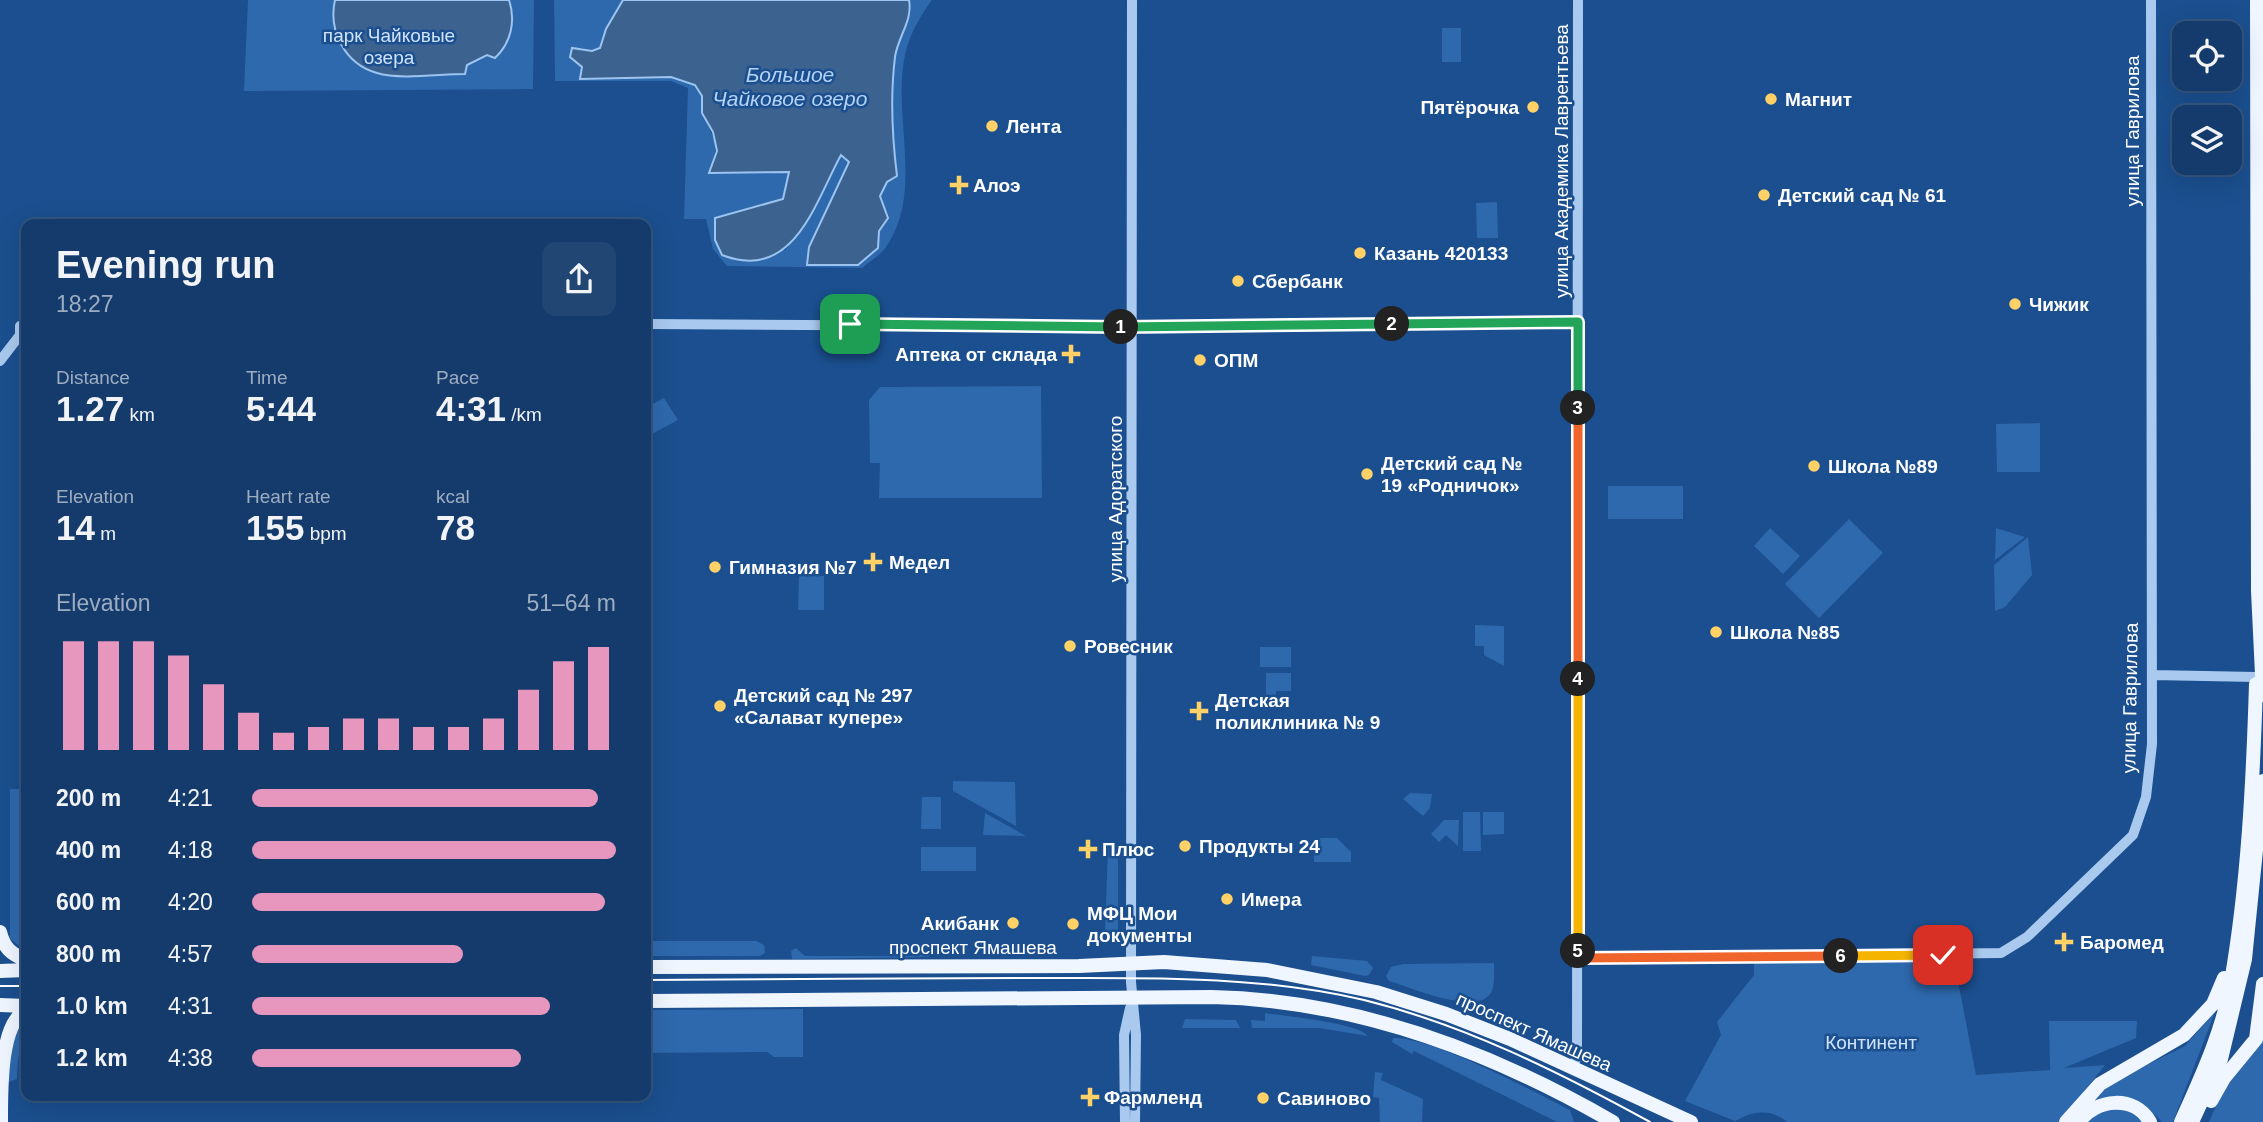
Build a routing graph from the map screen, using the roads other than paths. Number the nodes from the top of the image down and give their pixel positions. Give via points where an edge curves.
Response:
1 (1132, 0) edge
2 (1578, 0) edge
3 (2151, 0) edge
4 (2257, 0) edge
5 (1578, 322) junction
6 (651, 324) edge
7 (1132, 327) junction
8 (21, 332) edge
9 (0, 361) edge
10 (2258, 591) junction
11 (2152, 675) junction
12 (2256, 677) junction
13 (2263, 695) edge
14 (2263, 780) edge
15 (0, 932) edge
16 (2235, 943) junction
17 (21, 958) edge
18 (1578, 958) junction
19 (1132, 963) junction
20 (651, 967) edge
21 (21, 970) edge
22 (0, 971) edge
23 (2263, 984) edge
24 (1132, 998) junction
25 (651, 1001) edge
26 (0, 1005) edge
27 (21, 1006) edge
28 (21, 1013) edge
29 (1, 1063) edge
30 (1573, 1069) junction
31 (1, 1122) edge
32 (1125, 1122) edge
33 (1135, 1122) edge
34 (1613, 1122) edge
35 (1691, 1122) edge
36 (2066, 1122) edge
37 (2079, 1122) edge
38 (2150, 1122) edge
39 (2181, 1122) edge
40 (2194, 1122) edge

1 - 7 street, улица Адоратского
2 - 5 street, улица Академика Лаврентьева
3 - 11 street, улица Гаврилова
4 - 10 main road
5 - 7 street, улица Академика Лаврентьева
5 - 18 street, улица Академика Лаврентьева
6 - 7 street, улица Академика Лаврентьева
7 - 19 street, улица Адоратского
8 - 9 street
10 - 12 main road
10 - 13 main road
11 - 12 street
11 - 18 street, улица Гаврилова via 2149,771 2133,835 2026,937 2001,953
12 - 16 main road via 2245,874
14 - 40 main road via 2245,959 2221,1059
15 - 17 main road via 4,945
16 - 36 main road via 2213,1004 2185,1035 2100,1084
16 - 39 main road via 2222,1018
18 - 30 street, улица Академика Лаврентьева
19 - 20 main road, проспект Ямашева
19 - 24 street, улица Адоратского
19 - 30 main road, проспект Ямашева via 1219,964 1376,992 1510,1039
21 - 22 main road
23 - 40 main road via 2256,1039
24 - 25 main road
24 - 32 street, улица Адоратского via 1124,1035
24 - 33 street, улица Адоратского
24 - 34 main road via 1263,1000 1384,1023 1502,1064
26 - 27 main road
28 - 29 main road via 7,1023
29 - 31 main road
30 - 35 main road, проспект Ямашева
37 - 38 main road via 2095,1106 2119,1102 2146,1114

